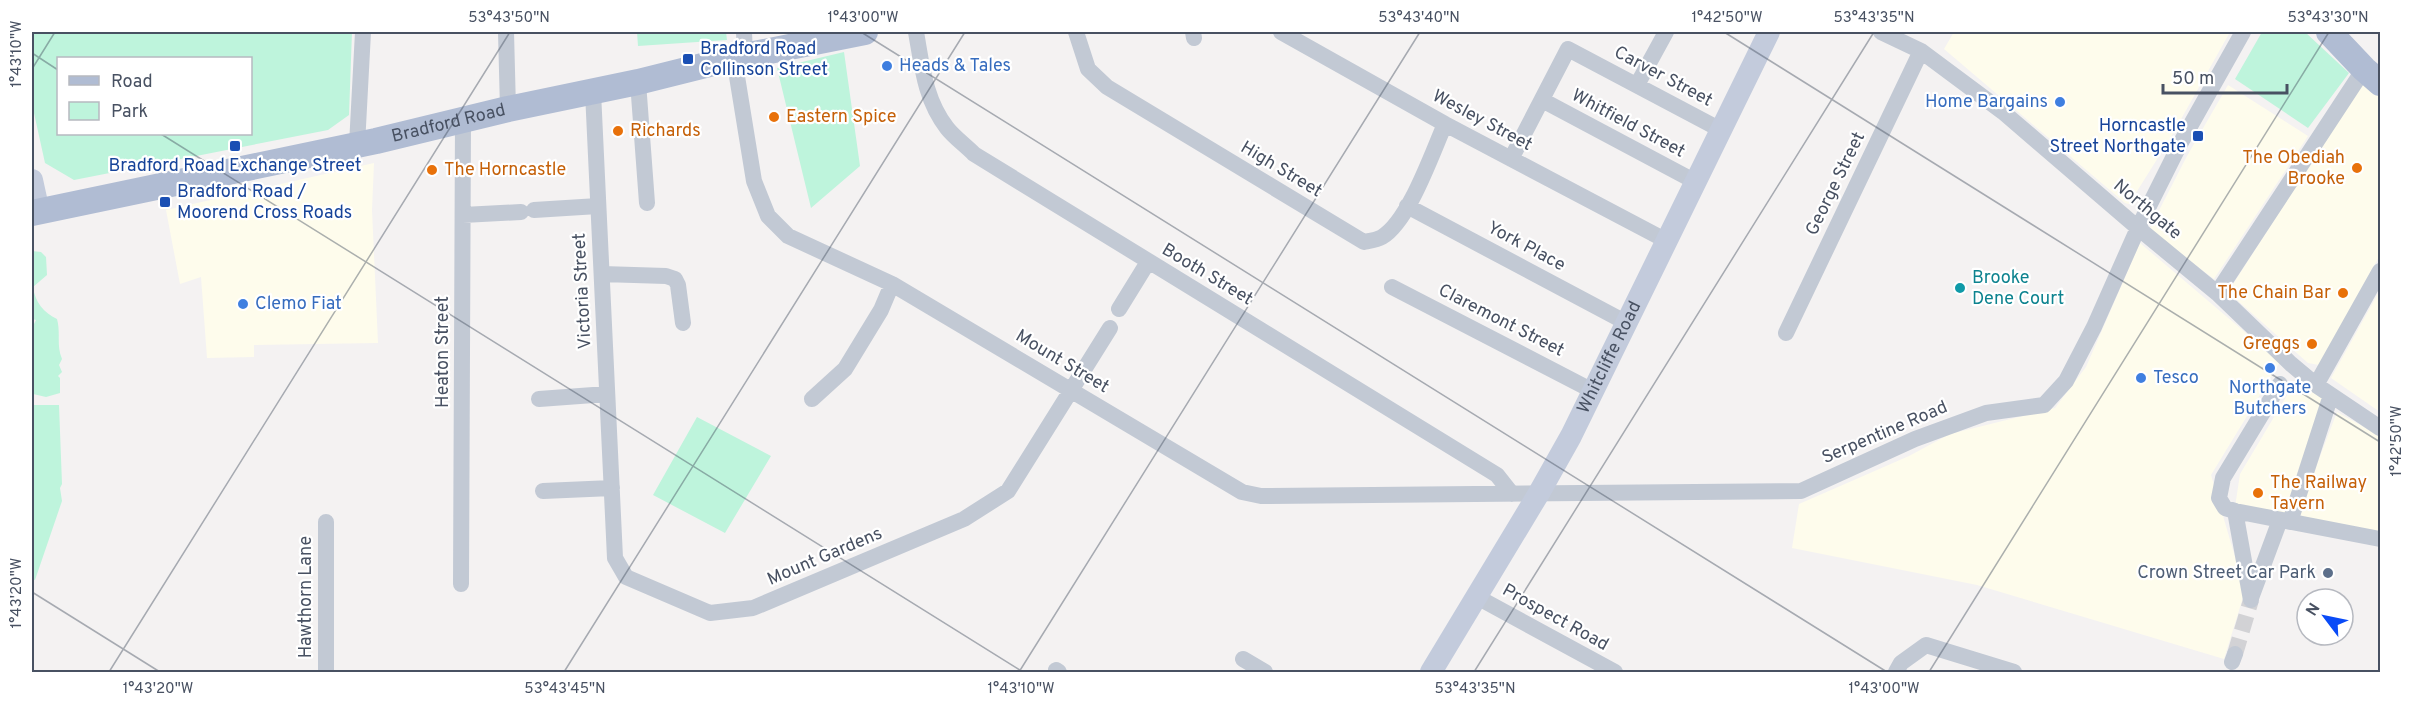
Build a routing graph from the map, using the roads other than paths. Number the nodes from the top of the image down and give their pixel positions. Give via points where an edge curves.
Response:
1 (363, 32) edge
2 (506, 32) edge
3 (865, 32) edge
4 (916, 32) edge
5 (1076, 32) edge
6 (1281, 32) edge
7 (1666, 32) edge
8 (1769, 32) edge
9 (1881, 32) edge
10 (2243, 32) edge
11 (2329, 32) edge
12 (741, 48) edge
13 (1921, 51) junction
14 (2372, 76) edge
15 (638, 82) junction
16 (1638, 85) junction
17 (593, 92) junction
18 (1542, 100) junction
19 (508, 109) junction
20 (463, 120) junction
21 (1445, 124) junction
22 (1721, 130) junction
23 (357, 145) junction
24 (1511, 159) junction
25 (32, 180) edge
26 (1696, 182) junction
27 (647, 203) dead end
28 (598, 206) junction
29 (1407, 206) junction
30 (35, 212) edge
31 (463, 215) junction
32 (2138, 228) junction
33 (1667, 241) junction
34 (1148, 262) junction
35 (2380, 271) edge
36 (602, 274) junction
37 (892, 284) junction
38 (1392, 286) dead end
39 (2217, 293) junction
40 (1119, 309) dead end
41 (1627, 322) junction
42 (683, 323) dead end
43 (1110, 328) dead end
44 (1786, 333) dead end
45 (2280, 384) dead end
46 (2316, 385) junction
47 (1071, 391) junction
48 (1593, 391) junction
49 (607, 394) junction
50 (2331, 395) junction
51 (539, 399) dead end
52 (812, 399) dead end
53 (2380, 428) edge
54 (612, 488) junction
55 (543, 491) dead end
56 (1539, 493) junction
57 (1512, 494) junction
58 (2235, 512) junction
59 (2285, 521) junction
60 (326, 522) dead end
61 (2380, 539) edge
62 (461, 584) dead end
63 (1477, 597) junction
64 (1244, 659) dead end
65 (326, 672) edge
66 (1265, 672) edge
67 (1431, 672) edge
68 (1615, 672) edge
69 (1896, 672) edge
70 (2013, 672) edge

1 - 23 street
2 - 19 street
3 - 12 main road, Bradford Road
4 - 34 street, Booth Street via 928,93 948,130 974,154
5 - 29 street, High Street via 1088,69 1107,87 1364,242 1381,238 1397,224
6 - 21 street, Wesley Street
7 - 16 street
8 - 22 main road, Whitcliffe Road
9 - 13 street, Northgate
10 - 32 street, Serpentine Road
11 - 14 main road
12 - 15 main road, Bradford Road
12 - 37 street, Mount Street via 754,181 768,216 788,236
13 - 32 street, Northgate via 2003,112
13 - 44 street, George Street
14 - 39 street
15 - 17 main road, Bradford Road
15 - 27 street
16 - 18 street, Carver Street via 1568,48
16 - 22 street, Carver Street
17 - 19 main road, Bradford Road
17 - 28 street, Victoria Street
18 - 24 street, Carver Street
18 - 26 street, Whitfield Street
19 - 20 main road, Bradford Road
20 - 23 main road, Bradford Road
20 - 31 street, Heaton Street
21 - 24 street, Wesley Street
21 - 29 street, High Street
22 - 26 main road, Whitcliffe Road
23 - 30 main road, Bradford Road
24 - 33 street, Wesley Street
25 - 30 main road
26 - 33 main road, Whitcliffe Road
28 - 31 street
28 - 36 street, Victoria Street
29 - 41 street, York Place
31 - 62 street, Heaton Street
32 - 39 street, Northgate
32 - 56 street, Serpentine Road via 2066,381 2044,405 1980,415 1915,439 1801,491
33 - 41 main road, Whitcliffe Road
34 - 40 street
34 - 57 street, Booth Street via 1497,474
35 - 46 street
36 - 42 street via 675,279
36 - 49 street, Victoria Street
37 - 47 street, Mount Street
37 - 52 street via 845,369
38 - 48 street, Claremont Street
39 - 46 street, Northgate
41 - 48 main road, Whitcliffe Road
43 - 47 street, Mount Gardens
45 - 58 street via 2223,478 2219,498 2225,508
46 - 50 street, Northgate
47 - 54 street, Mount Gardens via 1008,491 964,519 753,608 710,613 626,577 615,558
47 - 57 street, Mount Street via 1242,492 1261,496
48 - 56 main road, Whitcliffe Road
49 - 51 street
49 - 54 street, Victoria Street
50 - 53 street, Northgate
50 - 59 street
54 - 55 street
56 - 57 street
56 - 63 main road, Whitcliffe Road
58 - 59 street
58 - 59 street via 2251,600
59 - 61 street
60 - 65 street, Hawthorn Lane
63 - 67 main road, Whitcliffe Road
63 - 68 street, Prospect Road
64 - 66 street
69 - 70 street via 1901,663 1926,645

